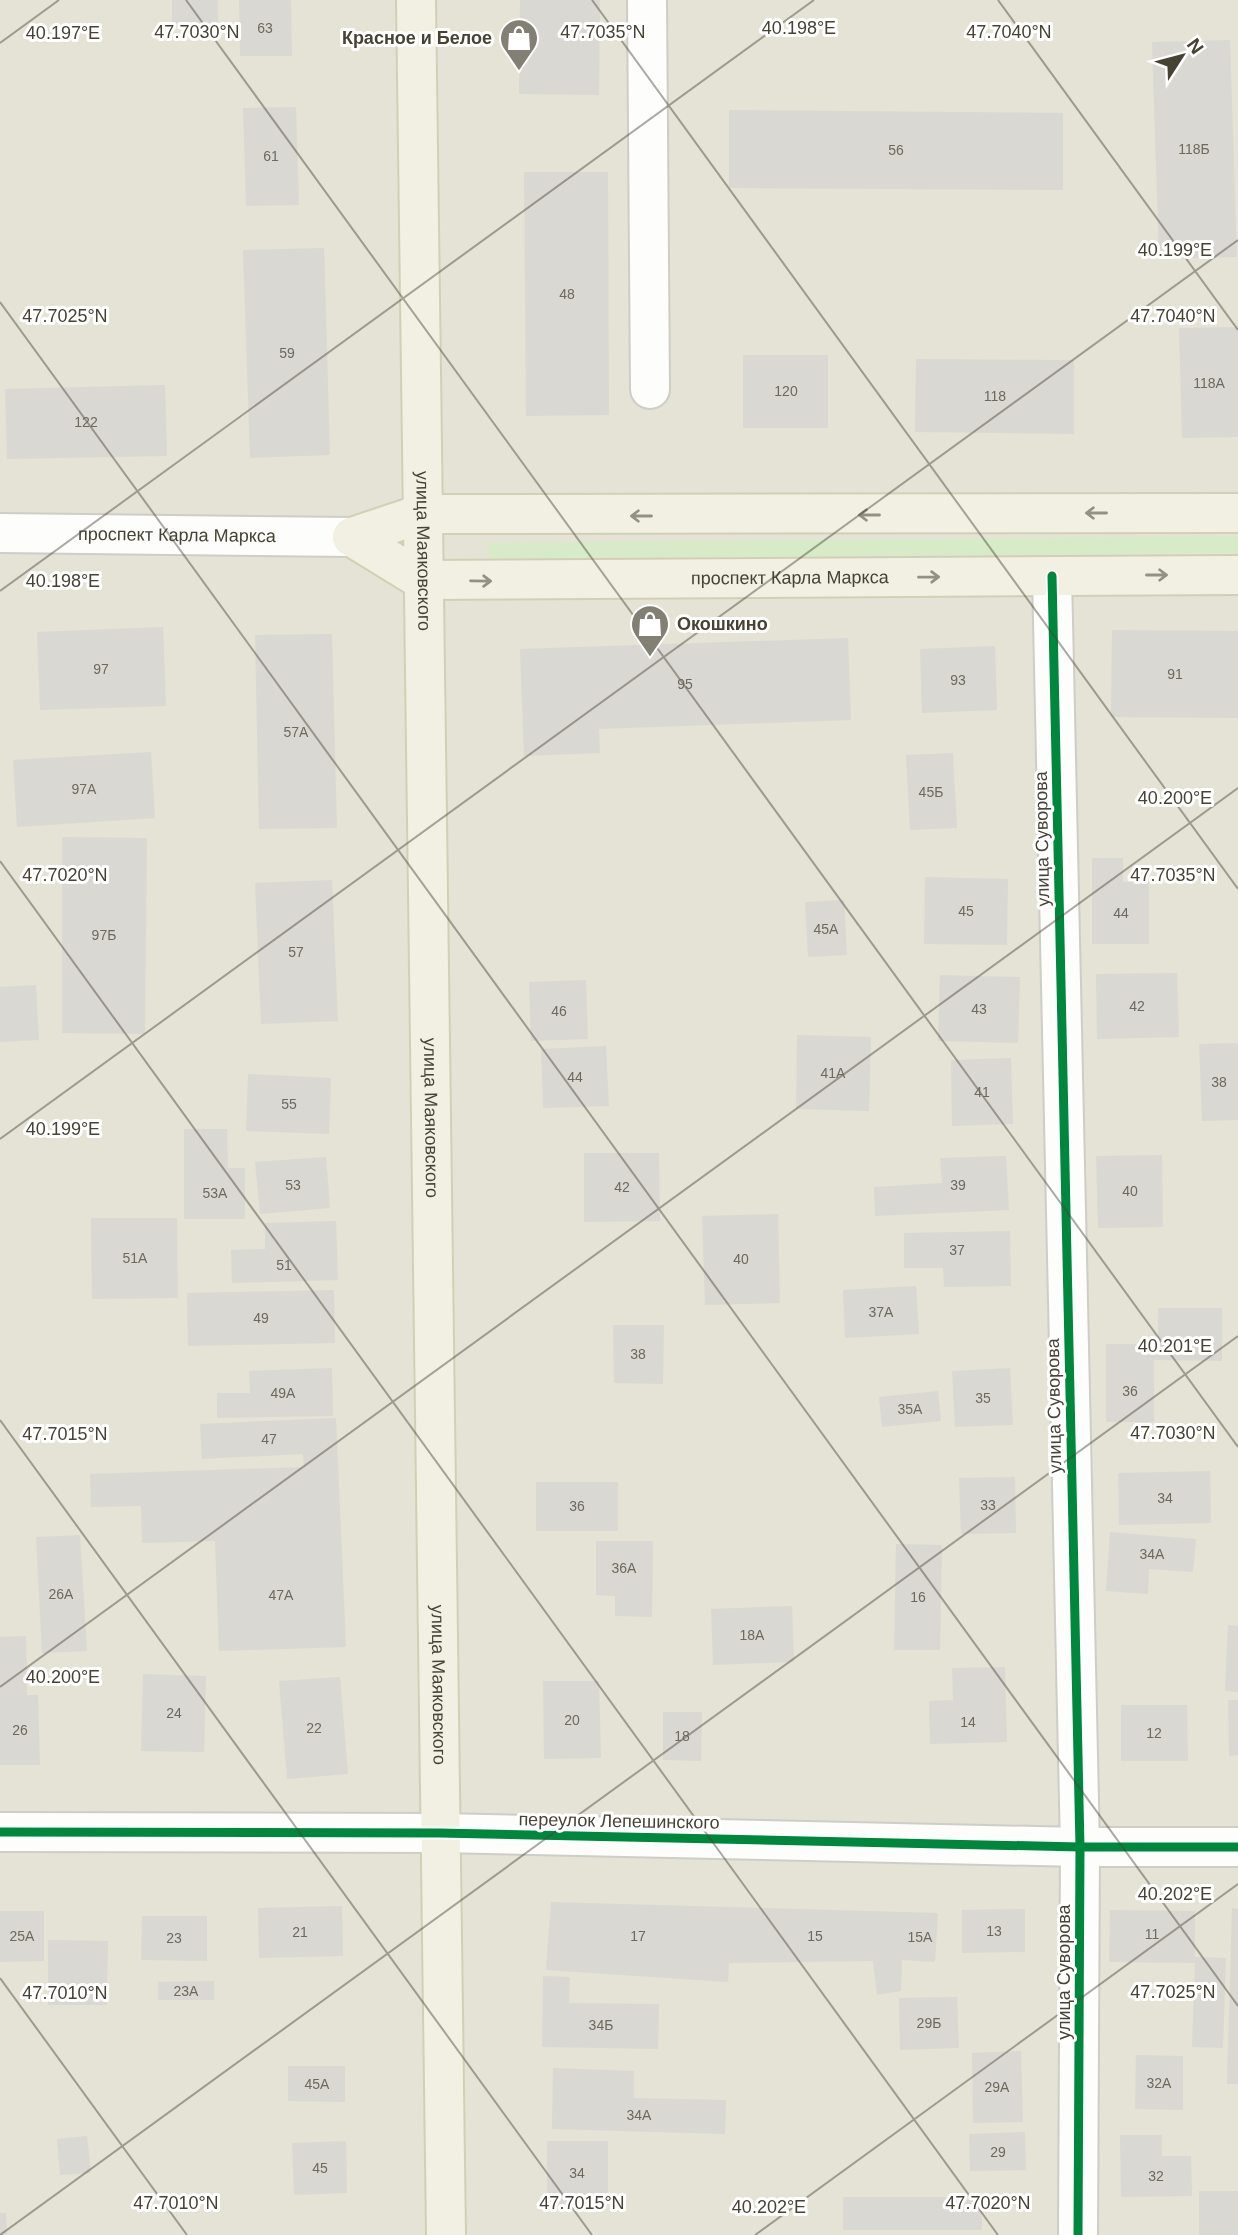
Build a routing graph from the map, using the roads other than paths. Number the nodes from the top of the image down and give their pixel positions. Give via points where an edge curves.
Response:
1 (416, 0) edge
2 (647, 0) edge
3 (650, 389) dead end
4 (1238, 513) edge
5 (421, 514) junction
6 (0, 533) edge
7 (352, 537) junction
8 (1238, 575) edge
9 (1052, 576) junction
10 (422, 580) junction
11 (0, 1832) edge
12 (440, 1833) junction
13 (1080, 1847) junction
14 (1238, 1847) edge
15 (446, 2235) edge
16 (1078, 2235) edge

1 - 5 main road, улица Маяковского
2 - 3 street
4 -> 5 main road, проспект Карла Маркса
5 - 7 main road, проспект Карла Маркса
5 - 10 main road, улица Маяковского
6 - 7 street, проспект Карла Маркса
7 - 10 main road
9 -> 8 main road, проспект Карла Маркса
10 -> 9 main road, проспект Карла Маркса
9 - 13 street, улица Суворова
10 - 12 main road, улица Маяковского
11 - 12 street, переулок Лепешинского
12 - 13 street, переулок Лепешинского
12 - 15 main road, улица Маяковского
13 - 14 street, переулок Лепешинского
13 - 16 street, улица Суворова

